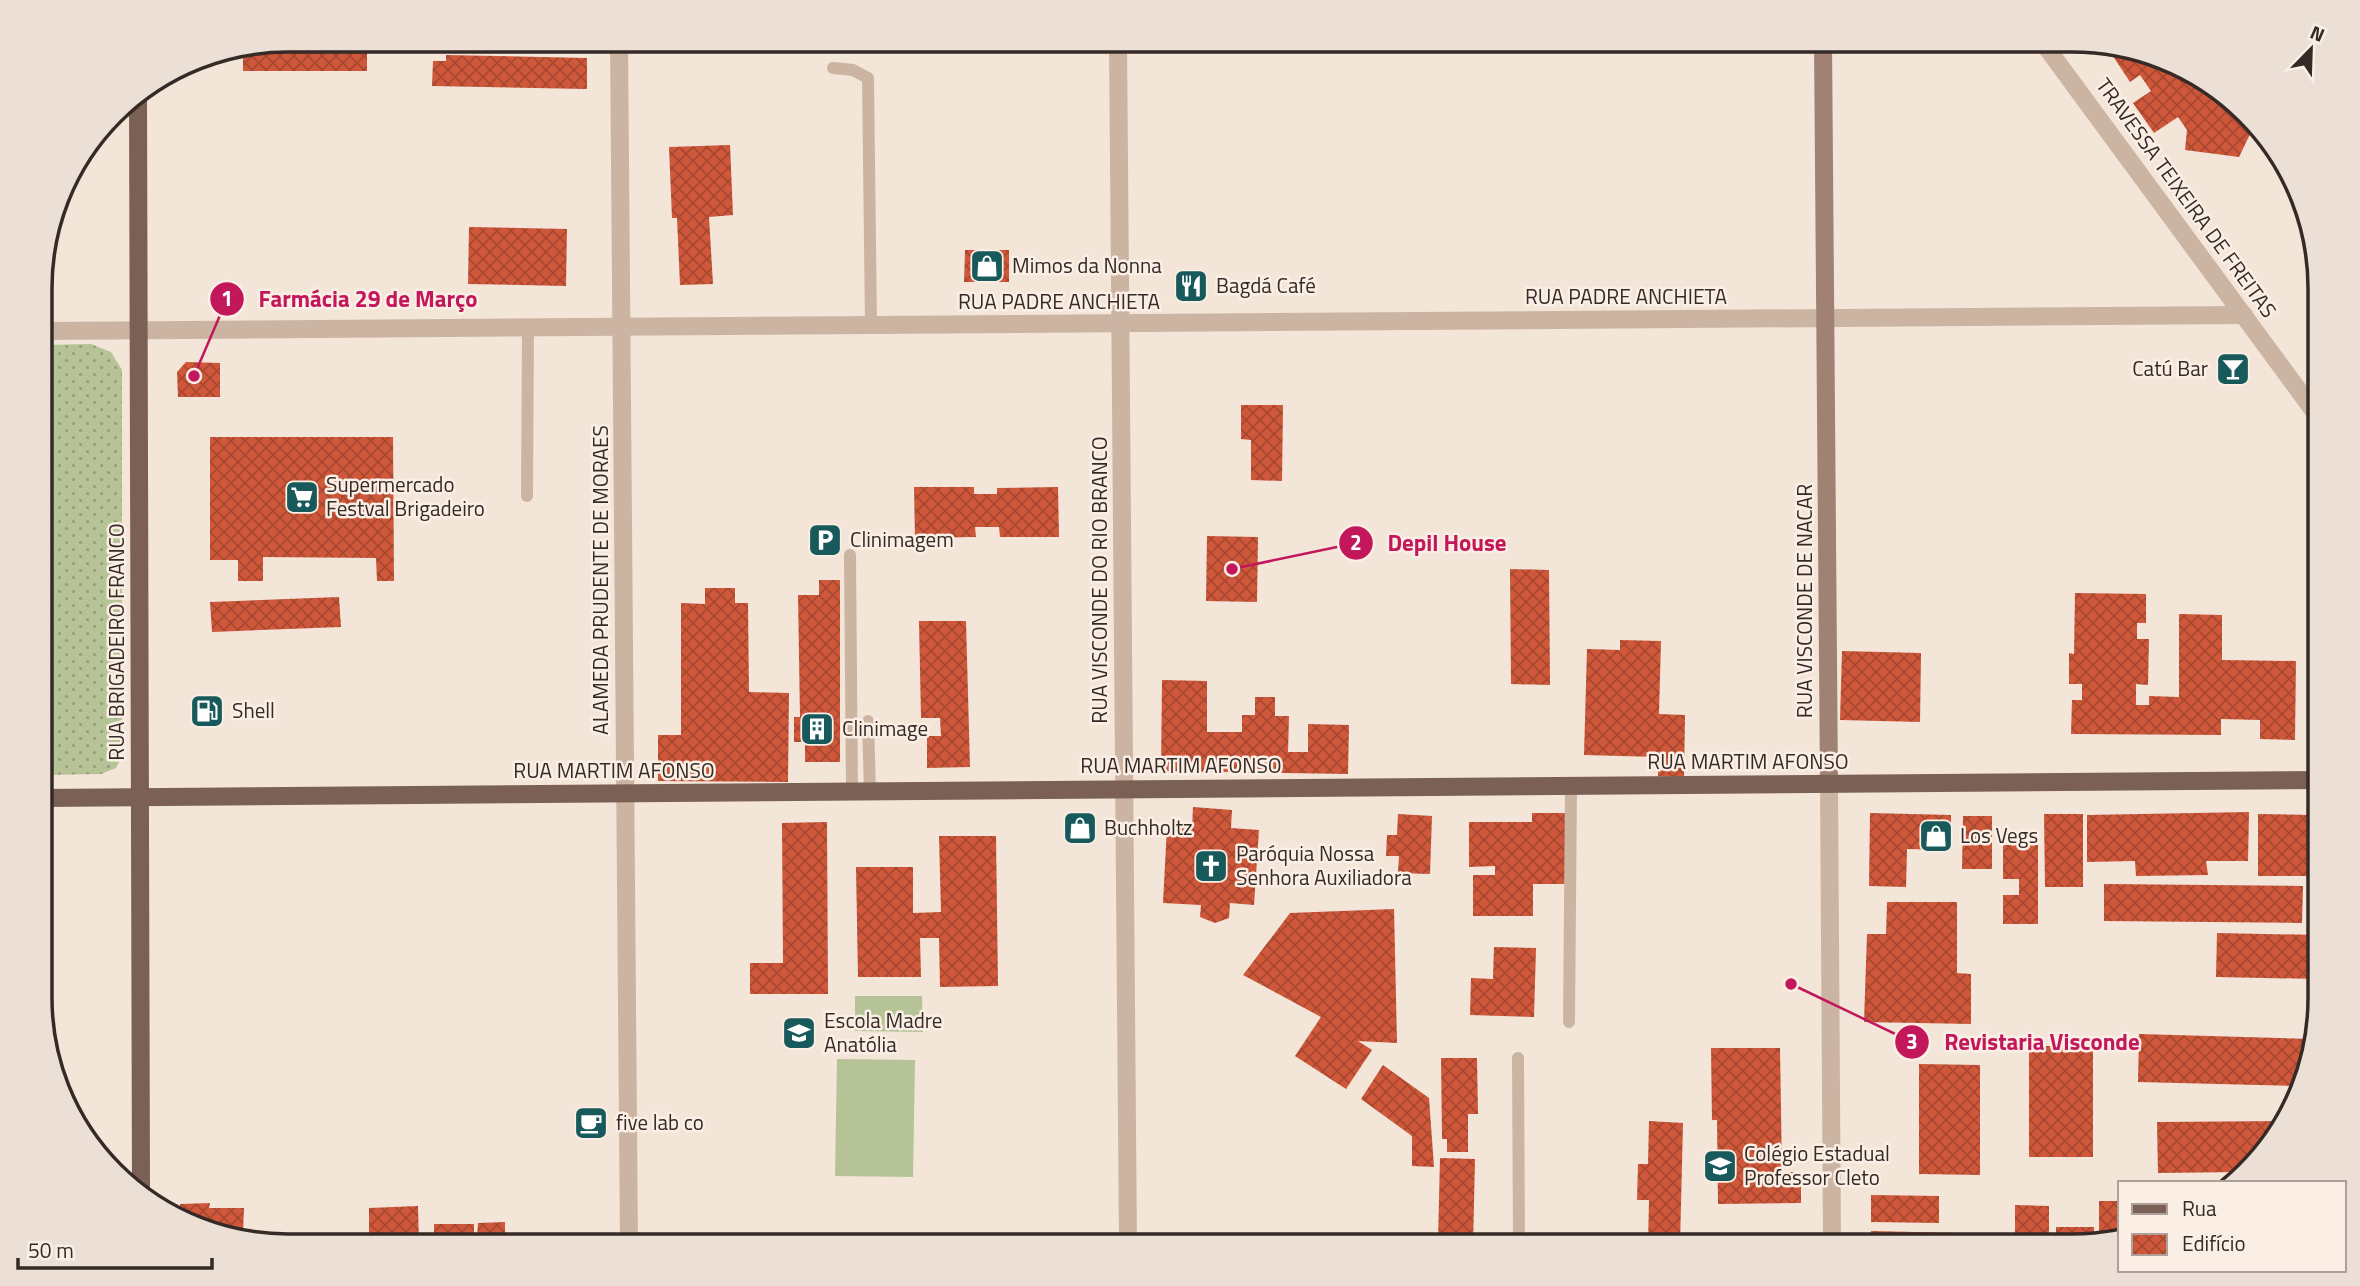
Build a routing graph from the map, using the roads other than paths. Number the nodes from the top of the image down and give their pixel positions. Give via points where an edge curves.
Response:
1 (1823, 52) edge
2 (2050, 52) edge
3 (619, 53) edge
4 (1118, 53) edge
5 (833, 68) dead end
6 (138, 107) edge
7 (2244, 316) junction
8 (1825, 319) junction
9 (1121, 324) junction
10 (870, 326) junction
11 (528, 328) junction
12 (622, 328) junction
13 (53, 331) edge
14 (138, 331) junction
15 (2308, 403) edge
16 (527, 496) dead end
17 (850, 555) dead end
18 (868, 721) dead end
19 (2308, 779) edge
20 (1829, 784) junction
21 (1570, 786) junction
22 (1124, 790) junction
23 (861, 792) junction
24 (625, 793) junction
25 (140, 797) junction
26 (52, 798) edge
27 (1569, 1022) dead end
28 (1518, 1058) dead end
29 (141, 1181) edge
30 (1519, 1233) edge
31 (1832, 1233) edge
32 (628, 1234) edge
33 (1128, 1234) edge

1 - 8 main road, RUA VISCONDE DE NACAR
2 - 7 street, TRAVESSA TEIXEIRA DE FREITAS
3 - 12 street, ALAMEDA PRUDENTE DE MORAES
4 - 9 street, RUA VISCONDE DO RIO BRANCO
5 - 10 lane via 853,70 868,78
6 - 14 main road, RUA BRIGADEIRO FRANCO
7 - 8 street, RUA PADRE ANCHIETA
7 - 15 street, TRAVESSA TEIXEIRA DE FREITAS
8 - 9 street, RUA PADRE ANCHIETA
8 - 20 main road, RUA VISCONDE DE NACAR
9 - 10 street, RUA PADRE ANCHIETA
9 - 22 street, RUA VISCONDE DO RIO BRANCO
10 - 12 street, RUA PADRE ANCHIETA
11 - 12 street, RUA PADRE ANCHIETA
11 - 14 street, RUA PADRE ANCHIETA
11 - 16 lane
12 - 24 street, ALAMEDA PRUDENTE DE MORAES
13 - 14 street, RUA PADRE ANCHIETA
14 - 25 main road, RUA BRIGADEIRO FRANCO
17 - 23 lane
18 - 23 lane
19 - 20 main road, RUA MARTIM AFONSO
20 - 21 main road, RUA MARTIM AFONSO
20 - 31 street, RUA VISCONDE DE NACAR
21 - 22 main road, RUA MARTIM AFONSO
21 - 27 lane
22 - 23 main road, RUA MARTIM AFONSO
22 - 33 street, RUA VISCONDE DO RIO BRANCO
23 - 24 main road, RUA MARTIM AFONSO
24 - 25 main road, RUA MARTIM AFONSO
24 - 32 street, ALAMEDA PRUDENTE DE MORAES
25 - 26 main road, RUA MARTIM AFONSO
25 - 29 main road, RUA BRIGADEIRO FRANCO
28 - 30 lane

